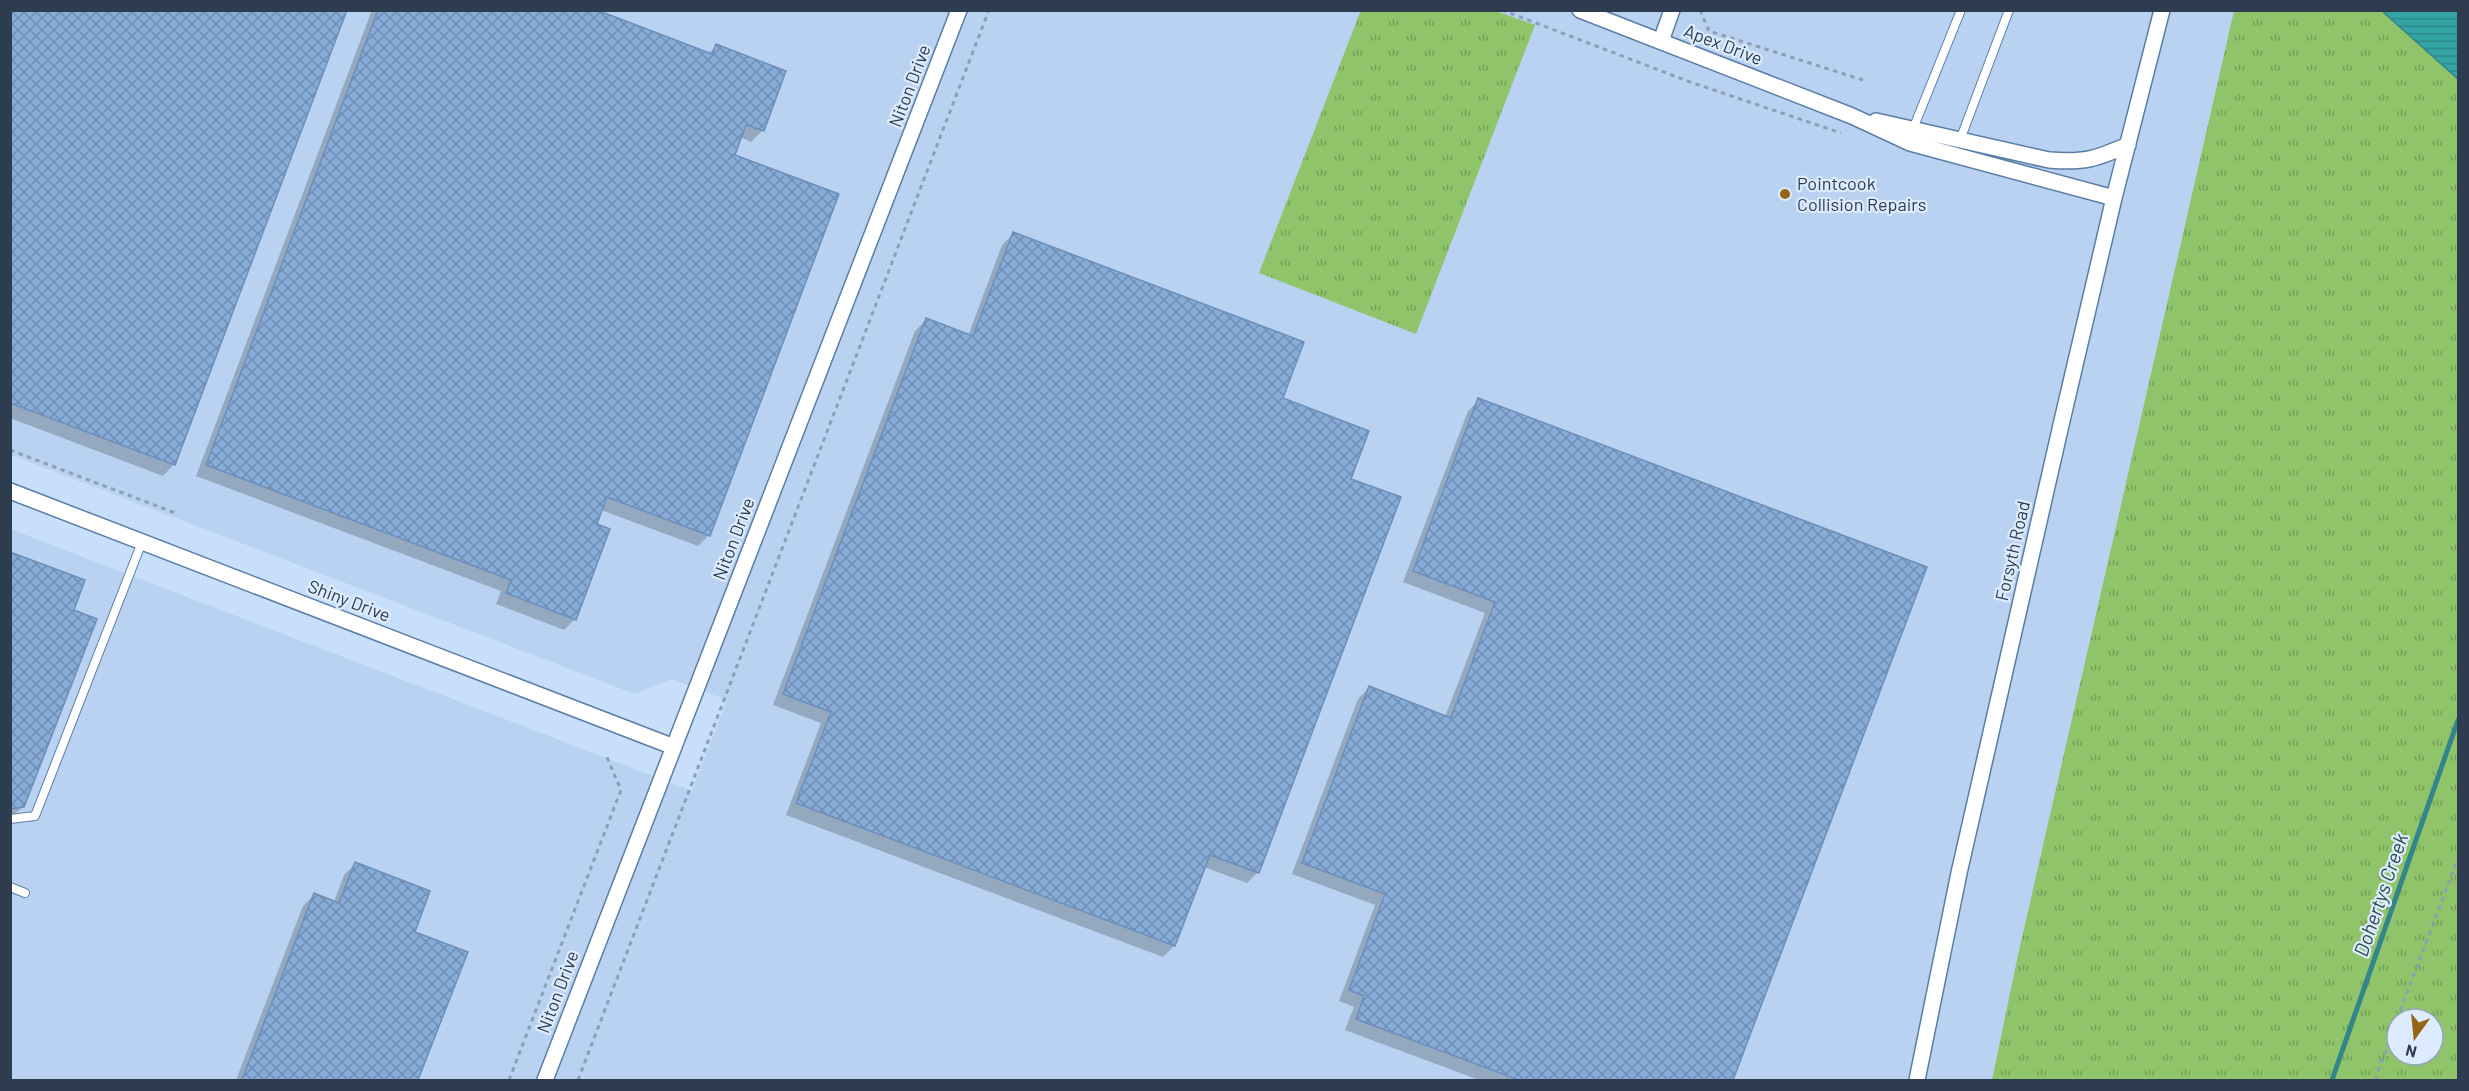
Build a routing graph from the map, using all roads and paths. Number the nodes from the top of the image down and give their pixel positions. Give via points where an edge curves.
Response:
1 (959, 10) edge
2 (989, 10) edge
3 (1502, 10) edge
4 (1580, 10) edge
5 (1672, 10) edge
6 (1701, 10) edge
7 (1961, 10) edge
8 (2009, 10) edge
9 (2160, 10) edge
10 (1660, 41) junction
11 (1866, 81) dead end
12 (1852, 116) junction
13 (1913, 129) junction
14 (1841, 133) dead end
15 (1960, 140) junction
16 (2128, 145) junction
17 (2114, 198) junction
18 (10, 450) edge
19 (10, 491) edge
20 (178, 514) dead end
21 (142, 542) junction
22 (674, 747) junction
23 (606, 755) dead end
24 (10, 819) edge
25 (2458, 858) edge
26 (10, 887) edge
27 (25, 893) dead end
28 (2402, 1007) edge
29 (2385, 1053) edge
30 (509, 1080) edge
31 (545, 1080) edge
32 (578, 1080) edge
33 (1917, 1080) edge
34 (2375, 1080) edge

1 - 22 street, Niton Drive
2 - 32 path
3 - 14 path via 1690,82
4 - 10 street, Apex Drive
5 - 10 street
6 - 11 path via 1709,31
7 - 13 lane
8 - 15 lane
9 - 16 street, Forsyth Road
10 - 12 street, Apex Drive
12 - 13 street, Apex Drive
12 - 17 street, Apex Drive via 1910,143
13 - 15 street, Apex Drive
15 - 16 street, Apex Drive via 2076,162 2101,157
16 - 17 street, Forsyth Road
17 - 33 street, Forsyth Road via 1962,861
18 - 20 path
19 - 21 street, Shiny Drive
21 - 22 street, Shiny Drive
21 - 24 lane via 35,816
22 - 31 street, Niton Drive
23 - 30 path via 621,790
25 - 28 path
26 - 27 lane
29 - 34 path

